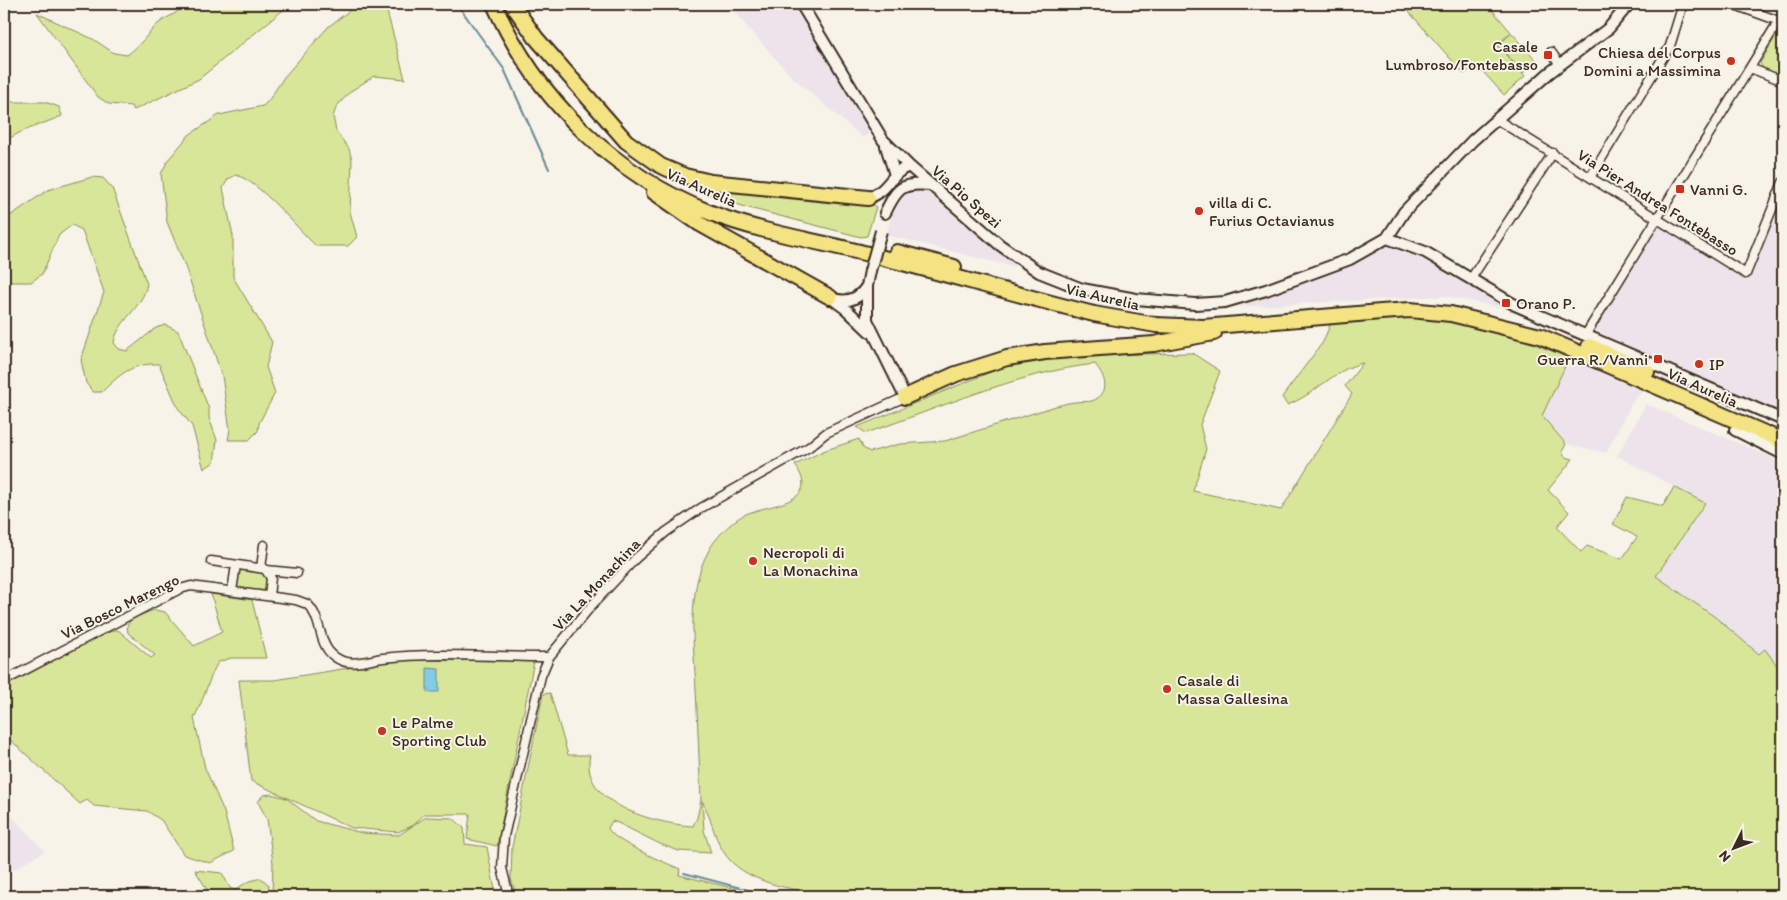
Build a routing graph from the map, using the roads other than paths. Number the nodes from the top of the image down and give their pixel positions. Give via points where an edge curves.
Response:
1 (494, 4) edge
2 (504, 4) edge
3 (512, 4) edge
4 (801, 4) edge
5 (1629, 4) edge
6 (1684, 4) edge
7 (1732, 4) edge
8 (1781, 17) edge
9 (1551, 52) dead end
10 (1560, 64) junction
11 (1750, 68) junction
12 (1783, 81) edge
13 (1496, 119) junction
14 (883, 140) junction
15 (1553, 153) junction
16 (616, 159) junction
17 (911, 168) junction
18 (1591, 176) junction
19 (893, 178) junction
20 (1783, 182) edge
21 (930, 184) junction
22 (906, 185) junction
23 (868, 198) junction
24 (885, 213) junction
25 (1657, 218) junction
26 (1387, 238) junction
27 (1472, 277) junction
28 (867, 286) junction
29 (830, 298) junction
30 (1260, 322) junction
31 (1586, 334) junction
32 (875, 339) junction
33 (1673, 393) junction
34 (905, 397) junction
35 (1783, 420) edge
36 (1735, 430) joint
37 (1783, 431) edge
38 (1783, 441) edge
39 (1783, 454) edge
40 (264, 545) dead end
41 (211, 561) dead end
42 (236, 565) junction
43 (264, 569) junction
44 (297, 573) dead end
45 (232, 592) junction
46 (269, 596) junction
47 (549, 657) junction
48 (4, 681) edge
49 (509, 896) edge

1 - 16 highway, Via Aurelia via 518,51 545,91 577,126
2 - 37 highway, Via Aurelia via 544,74 605,140 638,165 712,204 1097,306 1149,315 1210,317 1411,302 1479,310 1546,328
3 - 23 highway via 536,38 626,141 668,170 712,182
4 - 14 street, Via Pio Spezi
5 - 10 street via 1609,28
6 - 18 street via 1670,46
7 - 8 street
8 - 11 street
9 - 10 street
10 - 13 street
11 - 12 street
11 - 25 street
13 - 15 street, Via Pier Andrea Fontebasso
13 - 26 street via 1404,212
14 - 17 street, Via Pio Spezi
14 - 19 street
15 - 18 street, Via Pier Andrea Fontebasso
15 - 27 street
16 - 29 highway via 683,214
16 - 30 highway, Via Aurelia via 662,189 720,216 1094,314 1172,326
17 - 19 street
17 - 21 street, Via Pio Spezi
17 - 22 street
18 - 25 street, Via Pier Andrea Fontebasso
19 - 23 street via 882,192
19 - 24 street
20 - 25 street, Via Pier Andrea Fontebasso via 1746,274
21 - 22 street
21 - 26 street, Via Pio Spezi via 1000,245 1045,275 1097,293 1189,304 1225,302 1261,292 1348,260
22 - 24 street via 895,194
23 - 24 street via 880,203
24 - 28 street, bridge
25 - 31 street
26 - 27 street, Via Aurelia via 1425,252
27 - 31 street, Via Aurelia via 1515,304
28 - 29 street via 859,296 850,300
28 - 32 street via 866,316
29 - 32 street via 846,309
30 - 33 highway, Via Aurelia via 1410,310 1451,314 1540,336
30 - 34 highway via 1166,342 1007,358 973,368
31 - 35 street, Via Aurelia
32 - 34 street
33 - 36 highway
33 - 38 highway, Via Aurelia
34 - 47 street, Via La Monachina via 826,433 809,447 674,526 620,574
36 - 39 street, Via Aurelia
40 - 43 street
41 - 42 street
42 - 43 street
42 - 45 street
43 - 44 street
43 - 46 street via 271,581
45 - 46 street, Via Bosco Marengo
45 - 48 street, Via Bosco Marengo via 195,586 180,589
46 - 47 street, Via Bosco Marengo via 309,604 326,648 347,662 400,657
47 - 49 street, Via La Monachina via 541,676 504,836 502,868

